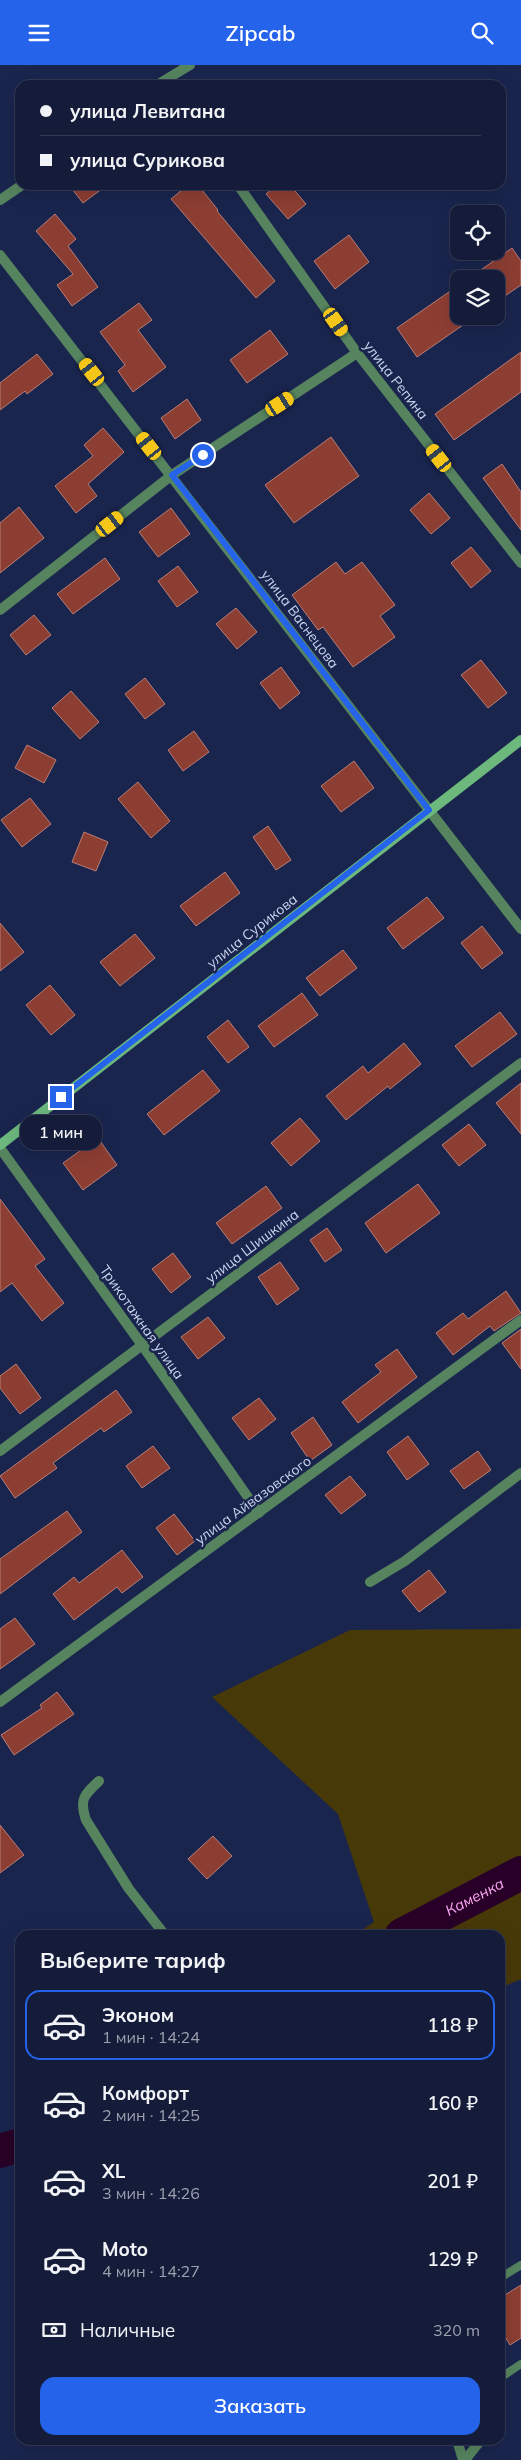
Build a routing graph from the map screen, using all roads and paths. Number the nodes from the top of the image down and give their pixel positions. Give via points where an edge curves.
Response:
1 (190, 65) edge
2 (168, 80) edge
3 (15, 190) edge
4 (242, 190) edge
5 (0, 200) edge
6 (0, 255) edge
7 (358, 353) junction
8 (172, 475) junction
9 (521, 563) edge
10 (0, 610) edge
11 (521, 740) edge
12 (429, 810) junction
13 (521, 929) edge
14 (521, 1063) edge
15 (0, 1147) edge
16 (521, 1320) edge
17 (142, 1345) junction
18 (0, 1451) edge
19 (521, 1473) edge
20 (259, 1513) junction
21 (370, 1582) dead end
22 (0, 1702) edge
23 (99, 1781) dead end
24 (161, 1930) edge
25 (521, 2265) edge
26 (505, 2275) edge
27 (521, 2364) edge
28 (505, 2375) edge
29 (459, 2445) edge
30 (477, 2445) edge
31 (464, 2460) edge

1 - 2 street
3 - 5 street
4 - 7 street, улица Репина
6 - 8 street, улица Васнецова
7 - 8 street
7 - 9 street, улица Репина
8 - 10 street
8 - 12 street, улица Васнецова
11 - 12 street, улица Сурикова
12 - 13 street, улица Васнецова
12 - 15 street, улица Сурикова
14 - 17 street, улица Шишкина
15 - 17 street, Трикотажная улица
16 - 20 street, улица Айвазовского
17 - 18 street, улица Шишкина
17 - 20 street, Трикотажная улица
19 - 21 street via 405,1561
20 - 22 street, улица Айвазовского
23 - 24 street via 85,1794 82,1807 86,1820 129,1889
25 - 26 lane
27 - 28 lane
29 - 31 street
30 - 31 street

